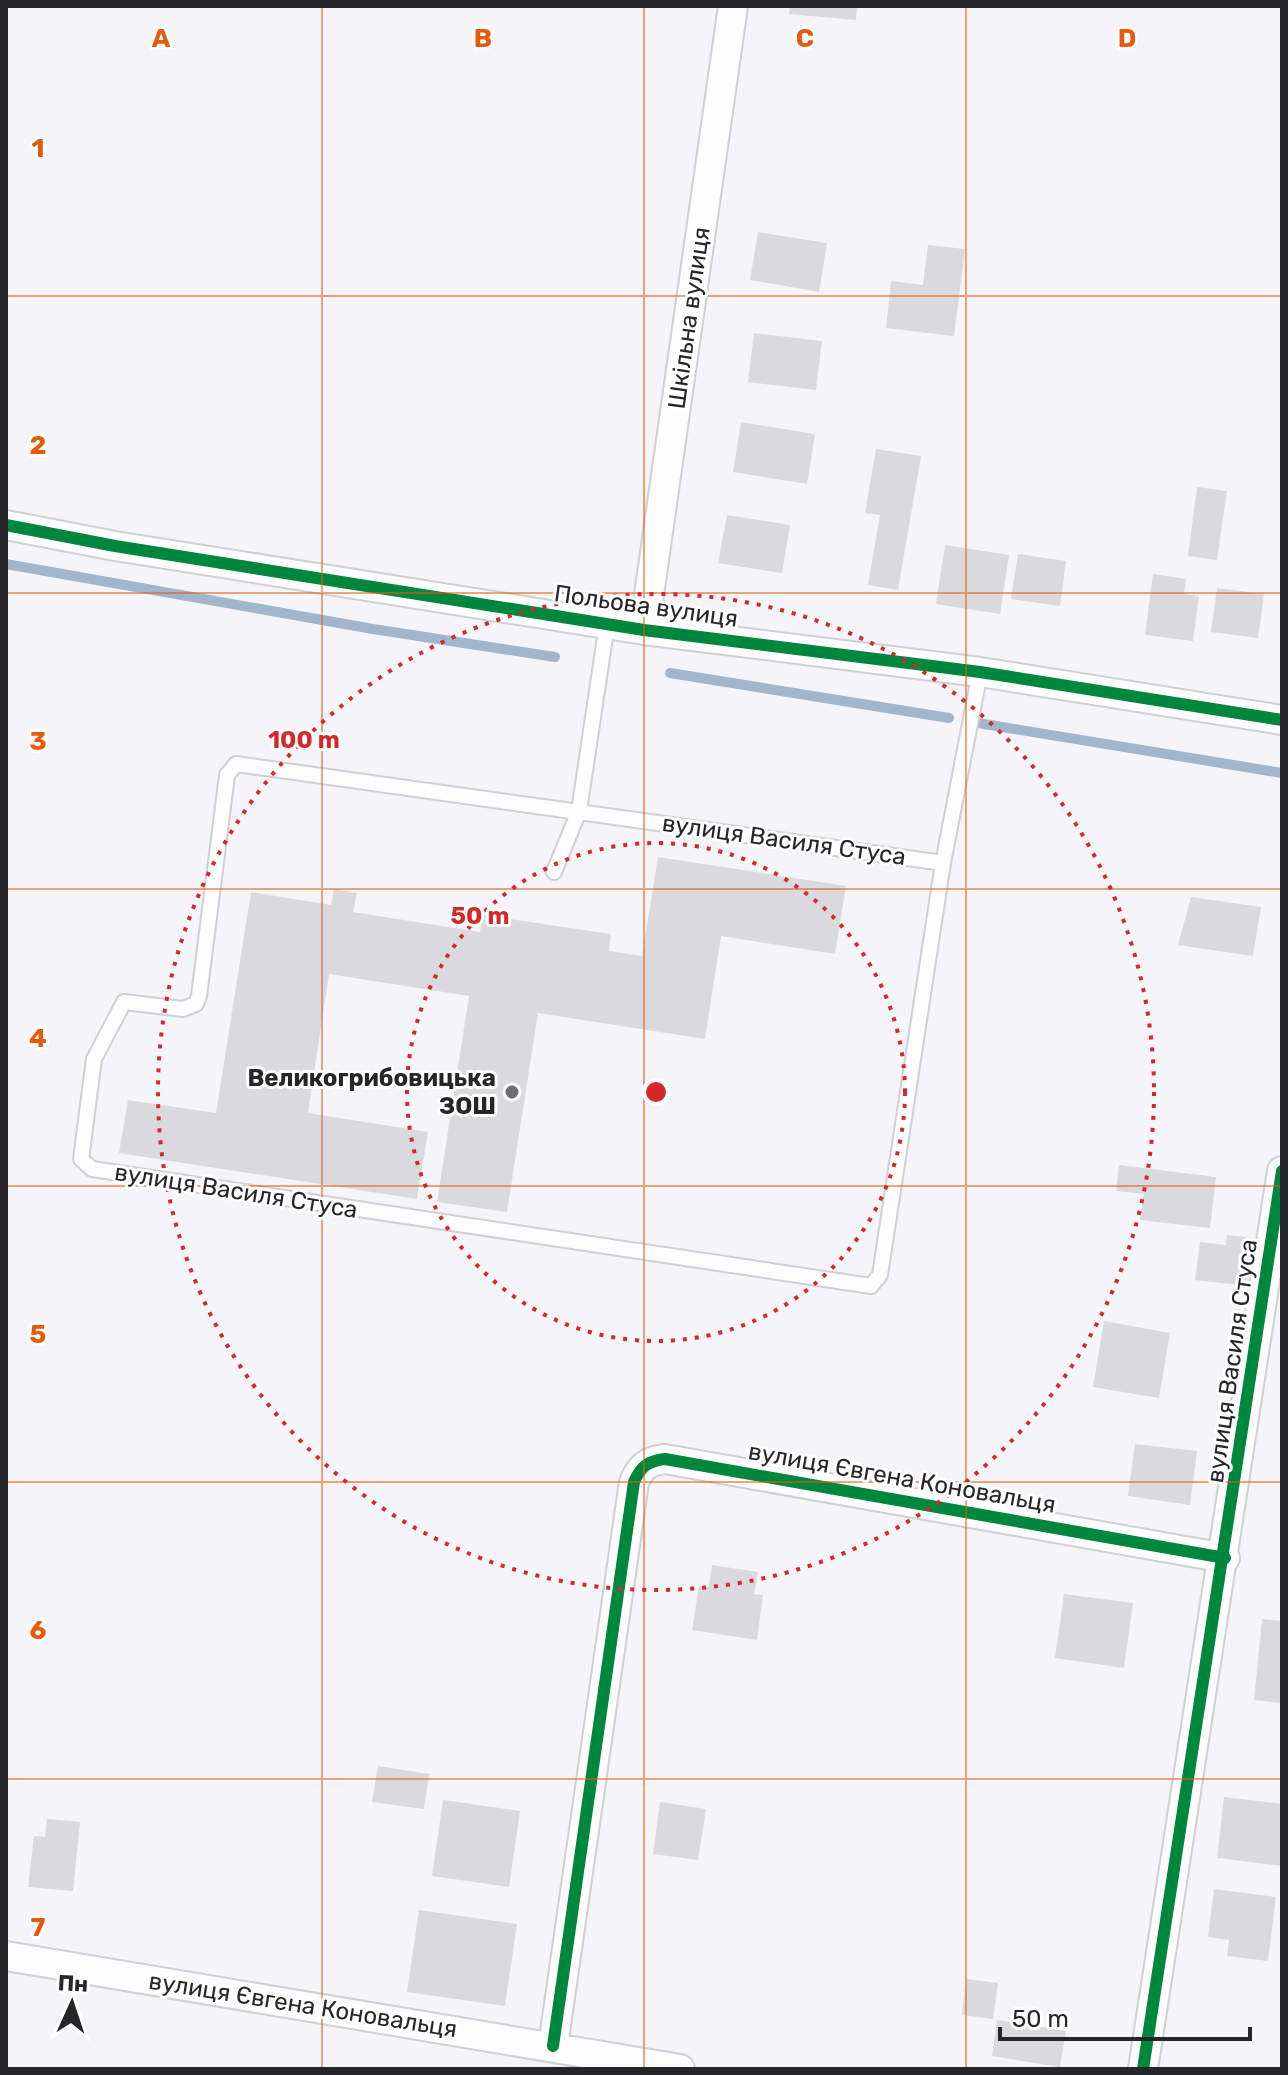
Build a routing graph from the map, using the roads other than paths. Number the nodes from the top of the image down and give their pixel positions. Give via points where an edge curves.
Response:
1 (733, 6) edge
2 (6, 525) edge
3 (607, 624) junction
4 (644, 630) junction
5 (980, 672) junction
6 (1282, 720) edge
7 (579, 811) junction
8 (943, 863) junction
9 (554, 872) dead end
10 (1282, 1171) edge
11 (1225, 1558) junction
12 (6, 1956) edge
13 (553, 2046) junction
14 (680, 2069) edge
15 (1143, 2069) edge

1 - 4 street, Шкільна вулиця
2 - 3 street, Польова вулиця
3 - 4 street, Польова вулиця
3 - 7 lane
4 - 5 street, Польова вулиця
5 - 6 street, Польова вулиця
5 - 8 lane, вулиця Василя Стуса
7 - 8 lane, вулиця Василя Стуса
7 - 8 lane, вулиця Василя Стуса via 236,764 227,775 199,996 183,1009 124,1002 94,1059 81,1159 92,1169 871,1286 880,1275
7 - 9 lane
10 - 11 street, вулиця Василя Стуса
11 - 13 street, вулиця Євгена Коновальця via 651,1460 634,1482
11 - 15 street
12 - 13 street, вулиця Євгена Коновальця
13 - 14 street, вулиця Євгена Коновальця

